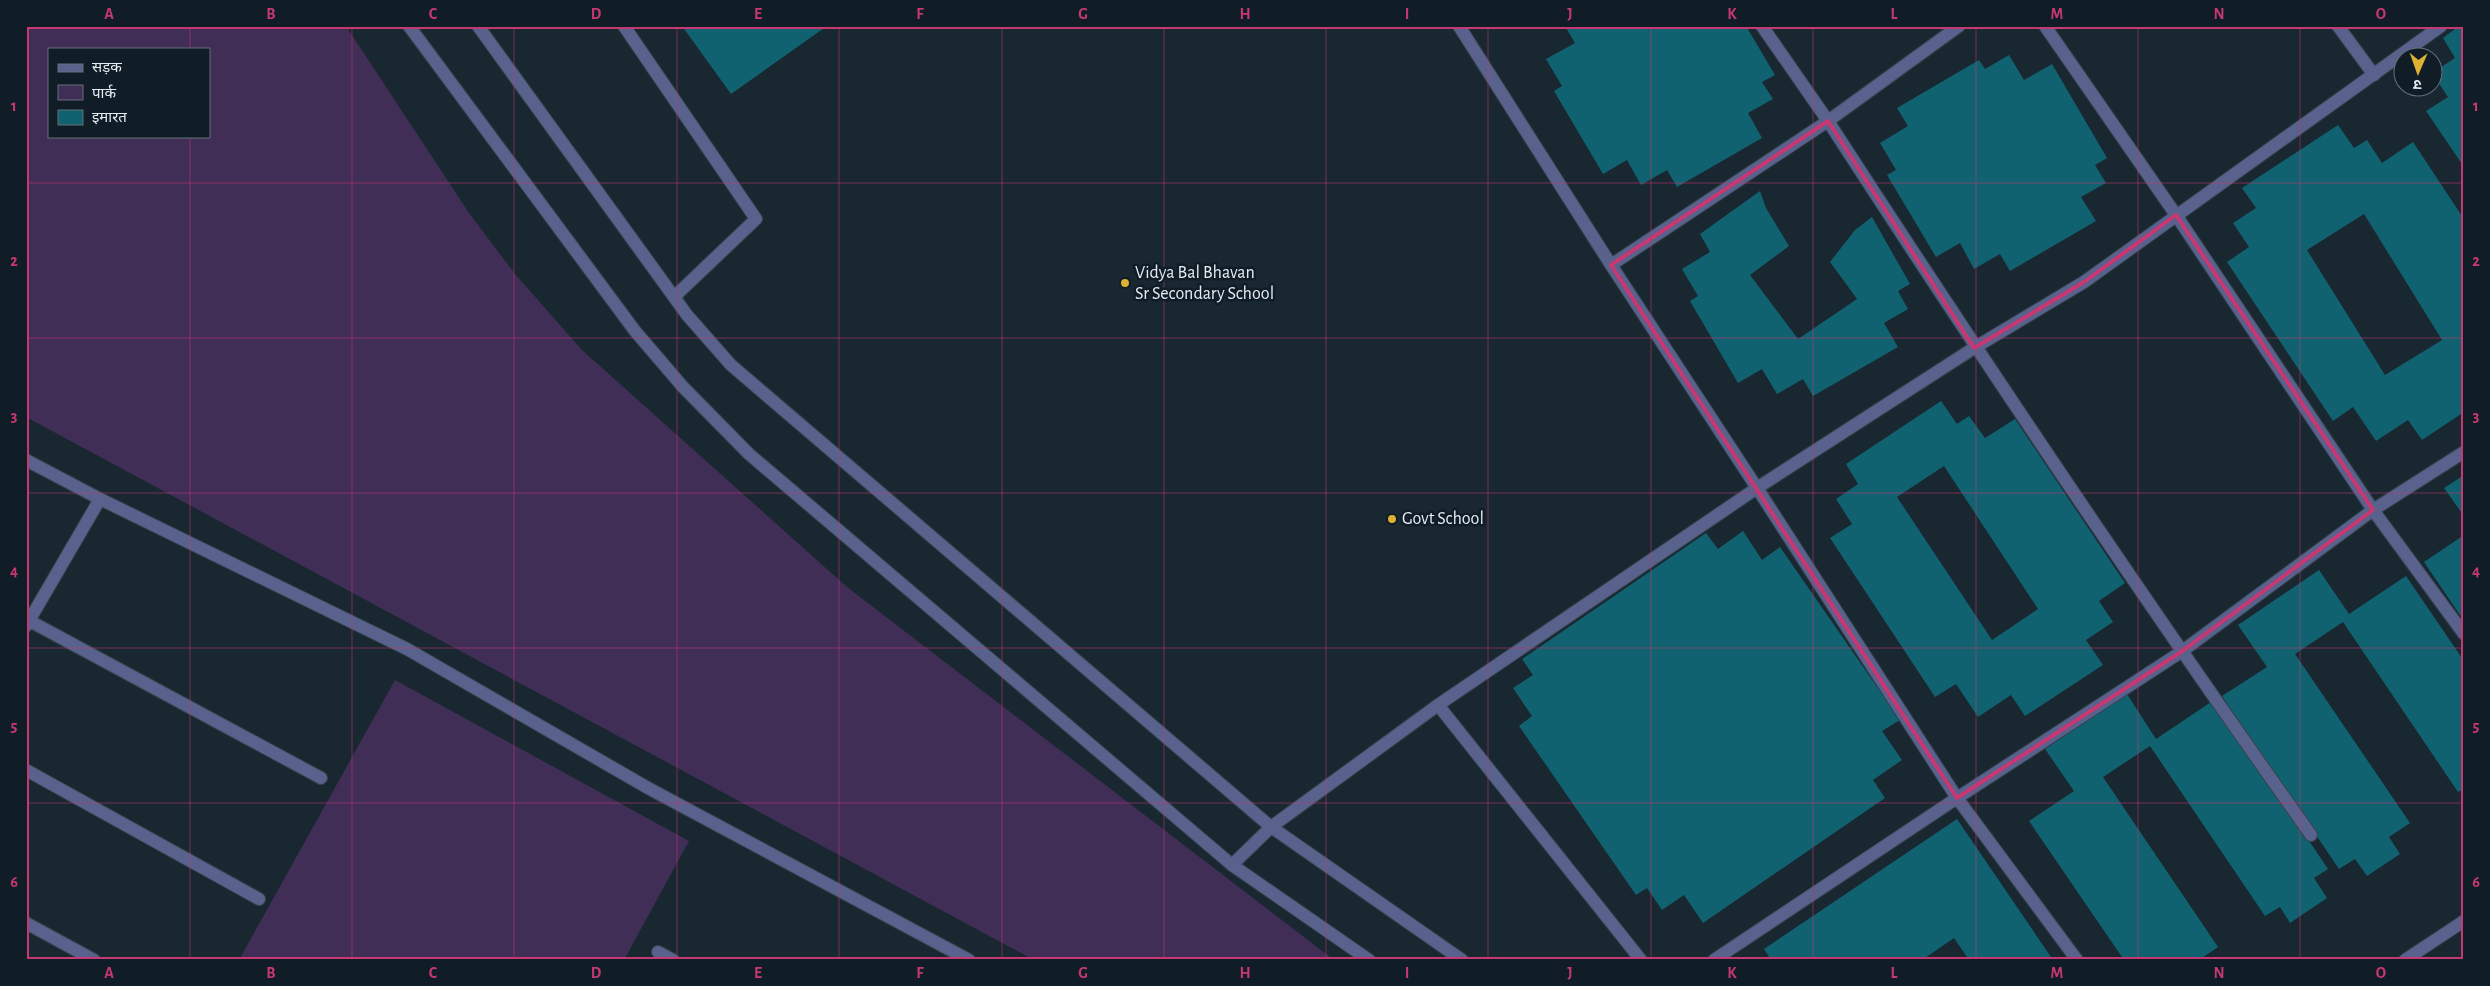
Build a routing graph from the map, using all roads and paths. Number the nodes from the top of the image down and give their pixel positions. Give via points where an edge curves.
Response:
1 (409, 26) edge
2 (478, 26) edge
3 (624, 26) edge
4 (1459, 26) edge
5 (1762, 26) edge
6 (1959, 26) edge
7 (2045, 26) edge
8 (2338, 26) edge
9 (2441, 26) edge
10 (2374, 75) junction
11 (1828, 121) junction
12 (2176, 215) junction
13 (1611, 265) junction
14 (674, 296) junction
15 (1974, 348) junction
16 (2464, 452) edge
17 (26, 460) edge
18 (1757, 488) junction
19 (100, 499) junction
20 (2373, 510) junction
21 (27, 622) edge
22 (2464, 634) edge
23 (2181, 652) junction
24 (1438, 704) junction
25 (26, 770) edge
26 (322, 778) dead end
27 (1956, 798) junction
28 (1271, 827) junction
29 (2311, 835) dead end
30 (1232, 865) junction
31 (259, 899) dead end
32 (2464, 921) edge
33 (26, 922) edge
34 (658, 952) dead end
35 (94, 960) edge
36 (673, 960) edge
37 (969, 960) edge
38 (1368, 960) edge
39 (1462, 960) edge
40 (1641, 960) edge
41 (1714, 960) edge
42 (2077, 960) edge
43 (2405, 960) edge

1 - 30 street via 635,331 683,387 749,454
2 - 14 street
3 - 14 street via 756,219
4 - 13 street
5 - 11 street
6 - 11 street
7 - 12 street
8 - 10 street
9 - 10 street
10 - 12 street
11 - 13 street
11 - 15 street
12 - 15 street via 2084,282
12 - 20 street
13 - 18 street
14 - 28 street via 687,316 731,365
15 - 18 street
15 - 23 street
16 - 20 street
17 - 19 street
18 - 24 street
18 - 27 street
19 - 21 street
19 - 37 street via 407,649 648,788
20 - 22 street
20 - 23 street
21 - 26 street
23 - 27 street
23 - 29 street
24 - 28 street
24 - 40 street
25 - 31 street
27 - 41 street
27 - 42 street
28 - 30 street
28 - 39 street
30 - 38 street
32 - 43 street
33 - 35 street
34 - 36 street

